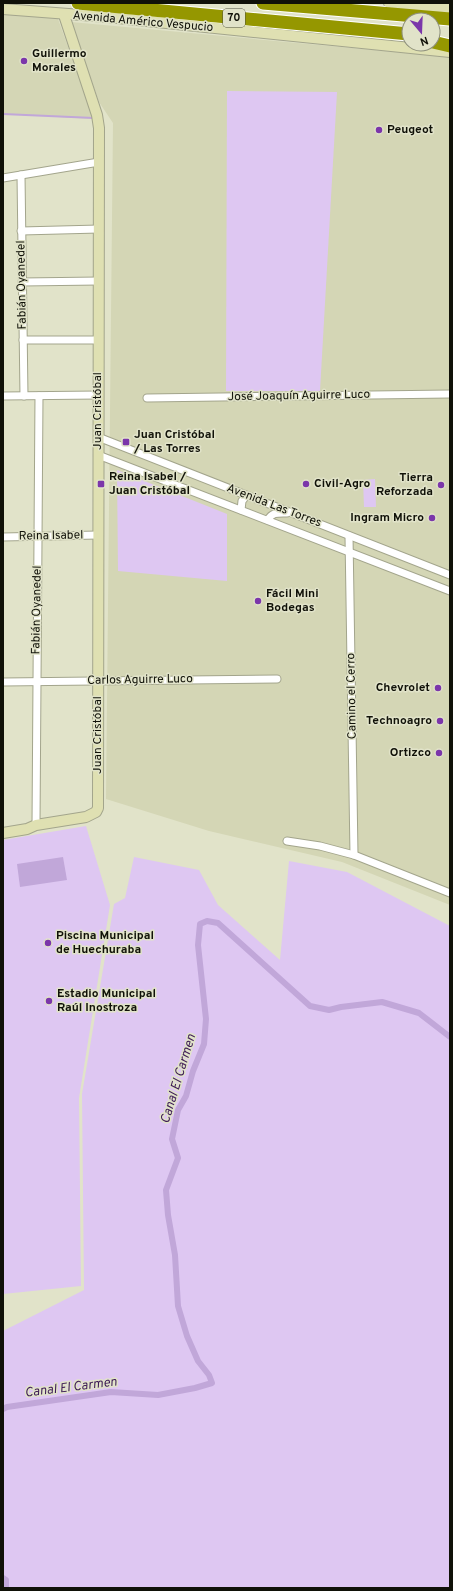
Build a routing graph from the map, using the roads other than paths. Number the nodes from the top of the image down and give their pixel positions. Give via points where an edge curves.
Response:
1 (78, 3) edge
2 (263, 3) edge
3 (389, 3) edge
4 (450, 8) edge
5 (3, 9) edge
6 (64, 15) junction
7 (450, 19) edge
8 (380, 32) junction
9 (401, 33) edge
10 (401, 36) edge
11 (450, 52) edge
12 (99, 162) junction
13 (21, 175) junction
14 (3, 178) edge
15 (99, 230) junction
16 (21, 231) junction
17 (99, 281) junction
18 (22, 282) junction
19 (23, 340) junction
20 (99, 340) junction
21 (450, 394) edge
22 (99, 395) junction
23 (3, 396) edge
24 (24, 396) junction
25 (39, 396) junction
26 (147, 398) dead end
27 (98, 436) junction
28 (98, 455) junction
29 (246, 496) junction
30 (241, 510) junction
31 (291, 513) junction
32 (268, 520) junction
33 (98, 535) junction
34 (38, 536) junction
35 (349, 536) junction
36 (3, 537) edge
37 (350, 552) junction
38 (450, 575) edge
39 (450, 591) edge
40 (277, 679) dead end
41 (98, 680) junction
42 (3, 682) edge
43 (36, 682) junction
44 (36, 825) junction
45 (3, 828) edge
46 (3, 833) edge
47 (287, 840) dead end
48 (354, 855) junction
49 (450, 893) edge

1 - 8 highway, 70
2 - 7 highway
3 - 4 street
5 - 6 street, Avenida Américo Vespucio
6 - 11 street, Avenida Américo Vespucio via 108,17
6 - 12 street, Juan Cristóbal via 98,119
8 - 9 highway, 70
8 - 10 highway
12 - 13 street
12 - 15 street, Juan Cristóbal
13 - 14 street
13 - 16 street, Fabián Oyanedel
15 - 16 street
15 - 17 street, Juan Cristóbal
16 - 18 street, Fabián Oyanedel
17 - 18 street
17 - 20 street, Juan Cristóbal
18 - 19 street, Fabián Oyanedel
19 - 20 street
19 - 24 street, Fabián Oyanedel
20 - 22 street, Juan Cristóbal
21 - 26 street, José Joaquín Aguirre Luco
22 - 25 street
22 - 27 street, Juan Cristóbal
23 - 24 street
24 - 25 street
25 - 34 street, Fabián Oyanedel
27 - 28 street, Juan Cristóbal
27 - 29 street, Avenida Las Torres
28 - 30 street, Avenida Las Torres
28 - 33 street, Juan Cristóbal
29 - 30 street via 242,500
29 - 31 street, Avenida Las Torres
30 - 32 street, Avenida Las Torres
31 - 32 street via 274,513
31 - 35 street, Avenida Las Torres
32 - 37 street, Avenida Las Torres
33 - 34 street, Reina Isabel
33 - 41 street, Juan Cristóbal
34 - 36 street, Reina Isabel
34 - 43 street, Fabián Oyanedel
35 - 37 street, Camino el Cerro
35 - 38 street, Avenida Las Torres
37 - 39 street, Avenida Las Torres
37 - 48 street, Camino el Cerro
40 - 41 street, Carlos Aguirre Luco
41 - 43 street, Carlos Aguirre Luco
41 - 44 street, Juan Cristóbal via 98,808 86,817
42 - 43 street, Carlos Aguirre Luco
43 - 44 street, Fabián Oyanedel
44 - 45 street
44 - 46 street
47 - 48 street
48 - 49 street

